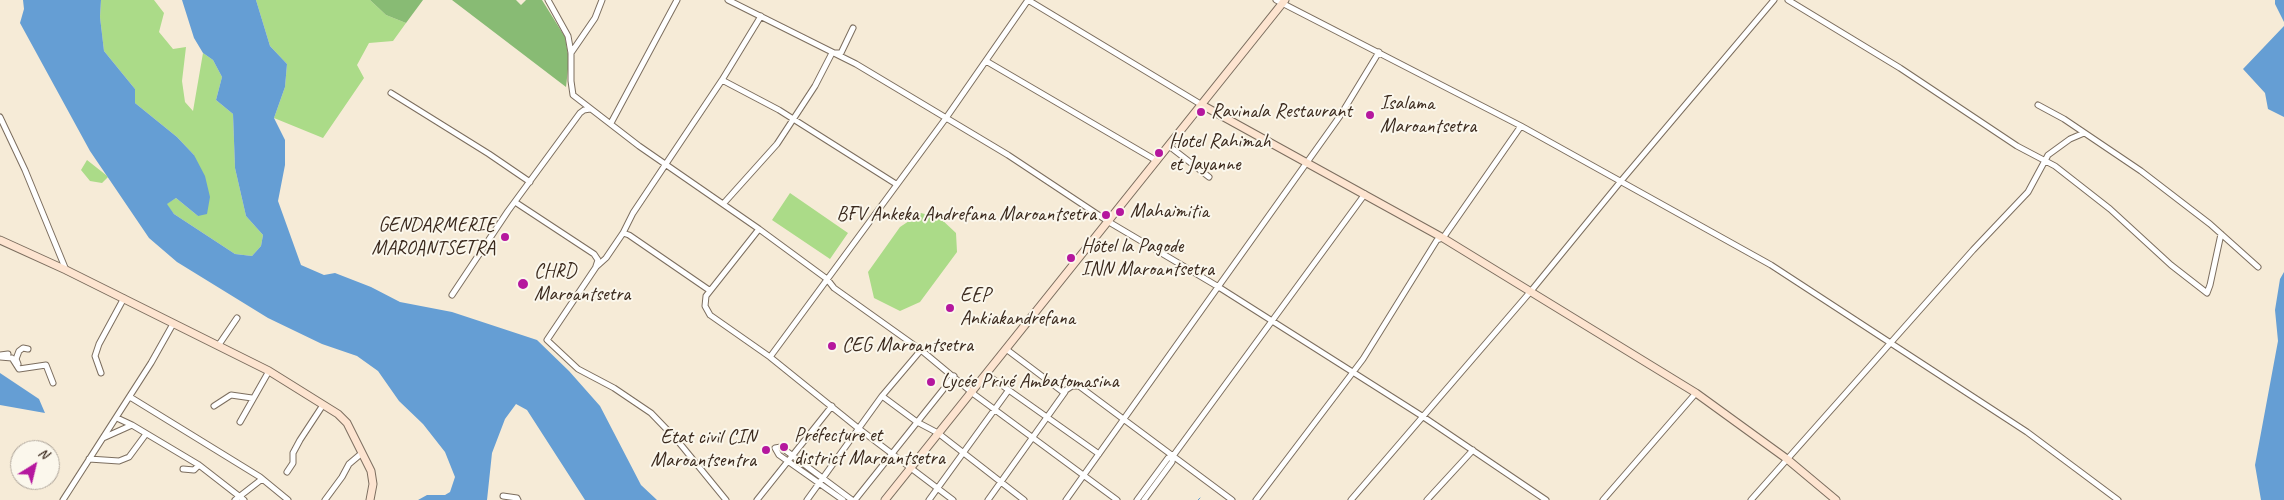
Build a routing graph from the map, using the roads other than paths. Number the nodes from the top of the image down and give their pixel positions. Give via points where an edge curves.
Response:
1 (548, 0) edge
2 (602, 0) edge
3 (677, 0) edge
4 (728, 0) edge
5 (1028, 0) edge
6 (1774, 0) edge
7 (1788, 0) edge
8 (1281, 1) edge
9 (761, 16) junction
10 (853, 28) dead end
11 (832, 52) junction
12 (1379, 52) junction
13 (571, 53) junction
14 (986, 61) junction
15 (722, 80) junction
16 (391, 93) dead end
17 (1202, 105) junction
18 (2038, 105) dead end
19 (590, 109) junction
20 (0, 118) edge
21 (946, 118) junction
22 (793, 119) junction
23 (611, 123) junction
24 (1521, 126) junction
25 (2084, 133) junction
26 (1169, 146) junction
27 (1157, 161) junction
28 (2044, 161) junction
29 (1306, 162) junction
30 (666, 164) junction
31 (1208, 177) dead end
32 (1621, 181) junction
33 (530, 182) junction
34 (896, 184) junction
35 (1365, 194) junction
36 (515, 202) junction
37 (724, 203) junction
38 (1109, 222) junction
39 (759, 229) junction
40 (623, 233) junction
41 (2221, 234) junction
42 (1443, 238) junction
43 (0, 242) edge
44 (596, 267) junction
45 (2258, 267) dead end
46 (66, 270) junction
47 (827, 279) junction
48 (1217, 286) junction
49 (709, 290) junction
50 (1531, 291) junction
51 (452, 296) dead end
52 (124, 298) junction
53 (236, 318) dead end
54 (1271, 321) junction
55 (173, 324) junction
56 (1890, 342) junction
57 (218, 346) junction
58 (28, 349) dead end
59 (1006, 349) junction
60 (921, 350) junction
61 (8, 354) dead end
62 (0, 356) edge
63 (770, 358) junction
64 (19, 369) junction
65 (269, 371) junction
66 (1353, 372) junction
67 (101, 373) dead end
68 (986, 374) junction
69 (954, 376) junction
70 (53, 383) dead end
71 (1008, 391) junction
72 (972, 392) junction
73 (1064, 392) junction
74 (1696, 393) junction
75 (882, 396) junction
76 (130, 397) junction
77 (252, 398) junction
78 (323, 405) junction
79 (214, 406) dead end
80 (832, 406) junction
81 (996, 409) junction
82 (1422, 416) junction
83 (117, 418) junction
84 (1046, 418) junction
85 (1123, 420) junction
86 (240, 422) dead end
87 (917, 422) junction
88 (132, 424) junction
89 (858, 428) junction
90 (938, 433) junction
91 (146, 434) junction
92 (1033, 436) junction
93 (103, 438) junction
94 (1473, 450) junction
95 (963, 452) junction
96 (362, 453) junction
97 (892, 454) junction
98 (1099, 454) junction
99 (1172, 456) junction
100 (1787, 458) junction
101 (89, 459) junction
102 (790, 459) junction
103 (199, 465) junction
104 (910, 468) junction
105 (183, 469) dead end
106 (287, 472) dead end
107 (1085, 475) junction
108 (262, 479) junction
109 (821, 481) junction
110 (1000, 482) junction
111 (937, 488) junction
112 (503, 496) dead end
113 (64, 498) edge
114 (242, 498) edge
115 (235, 500) edge
116 (288, 500) edge
117 (325, 500) edge
118 (370, 500) edge
119 (518, 500) edge
120 (726, 500) edge
121 (757, 500) edge
122 (807, 500) edge
123 (843, 500) edge
124 (854, 500) edge
125 (885, 500) edge
126 (929, 500) edge
127 (953, 500) edge
128 (988, 500) edge
129 (1024, 500) edge
130 (1066, 500) edge
131 (1118, 500) edge
132 (1137, 500) edge
133 (1144, 500) edge
134 (1232, 500) edge
135 (1256, 500) edge
136 (1350, 500) edge
137 (1428, 500) edge
138 (1546, 500) edge
139 (1603, 500) edge
140 (1750, 500) edge
141 (1836, 500) edge
142 (2118, 500) edge

1 - 13 street via 568,36
2 - 13 street via 595,18
3 - 23 street
4 - 9 street
5 - 14 street
5 - 17 street
6 - 32 street
7 - 28 street
8 - 12 street
8 - 17 main road
9 - 11 street
9 - 15 street
10 - 11 street via 841,53
11 - 21 street
11 - 22 street
12 - 24 street
12 - 29 street via 1348,105
13 - 19 street via 573,95
14 - 21 street
14 - 27 street
15 - 22 street
15 - 30 street
16 - 33 street
17 - 26 main road
17 - 29 main road
18 - 25 street
19 - 23 street
19 - 33 street via 580,113
20 - 46 street via 26,170
21 - 34 street
21 - 38 street
22 - 34 street
22 - 37 street via 777,144
23 - 30 street
24 - 32 street
24 - 42 street
25 - 28 street via 2064,142
25 - 41 street via 2142,171
26 - 27 main road
26 - 31 street
27 - 38 main road
28 - 41 street via 2108,208 2206,293
28 - 56 street via 2028,192
29 - 35 main road
29 - 48 street
30 - 37 street
30 - 40 street
32 - 50 street
32 - 56 street via 1771,265
33 - 36 street
34 - 47 street
35 - 42 main road
35 - 54 street
36 - 44 street via 594,254 598,260
36 - 51 street
37 - 39 street
38 - 48 street
38 - 59 main road
39 - 47 street
39 - 49 street
40 - 44 street
40 - 49 street
41 - 45 street
42 - 50 main road
42 - 66 street via 1438,240
43 - 46 main road
44 - 120 street via 547,340 578,369 651,413
46 - 52 main road
47 - 60 street via 834,288
47 - 63 street
48 - 54 street
48 - 85 street
49 - 63 street via 705,301 710,315
50 - 74 main road
50 - 82 street
52 - 55 main road
52 - 67 street via 99,344 96,356
53 - 57 street
54 - 66 street
54 - 99 street
55 - 57 main road
55 - 76 street
56 - 100 street
56 - 142 street via 2028,432
57 - 65 main road
58 - 64 street via 19,351 16,359
59 - 68 main road
59 - 73 street
60 - 69 street
60 - 75 street
61 - 62 street
62 - 64 street via 12,358
63 - 80 street
64 - 70 street via 46,365
65 - 77 street
65 - 78 main road
66 - 82 street
66 - 135 street
68 - 71 street
68 - 72 main road
69 - 72 street
69 - 87 street
71 - 81 street
71 - 84 street
72 - 81 street
72 - 90 main road
73 - 84 street
73 - 85 street via 1072,386 1079,386
74 - 100 main road
74 - 139 street
75 - 87 street
75 - 89 street
76 - 83 street
76 - 108 street
77 - 79 street via 231,395
77 - 86 street
78 - 96 main road via 347,424
78 - 106 street via 293,453 293,463
80 - 89 street
80 - 102 street
81 - 92 street
81 - 95 street
82 - 94 street
82 - 136 street
83 - 88 street
83 - 93 street
84 - 92 street
84 - 98 street
85 - 98 street
85 - 99 street
87 - 90 street
87 - 97 street
88 - 91 street
88 - 93 street
89 - 97 street
89 - 109 street
90 - 95 street
90 - 104 main road
91 - 101 street via 129,457 118,461
91 - 103 street
92 - 107 street
92 - 110 street
93 - 101 street
94 - 137 street
94 - 138 street
95 - 110 street
95 - 111 street
96 - 117 street via 349,464
96 - 118 main road via 373,484
97 - 104 street
97 - 124 street
98 - 107 street
99 - 132 street
99 - 133 street via 1172,462
99 - 134 street
100 - 140 street
100 - 141 main road
101 - 113 street
102 - 109 street
102 - 121 street
103 - 105 street via 194,470
103 - 114 street
104 - 111 street
104 - 125 main road
107 - 130 street
107 - 131 street
108 - 114 street
108 - 116 street
109 - 122 street
109 - 123 street
109 - 124 street
110 - 128 street
110 - 129 street
111 - 126 street
111 - 127 street
112 - 119 street
114 - 115 street

